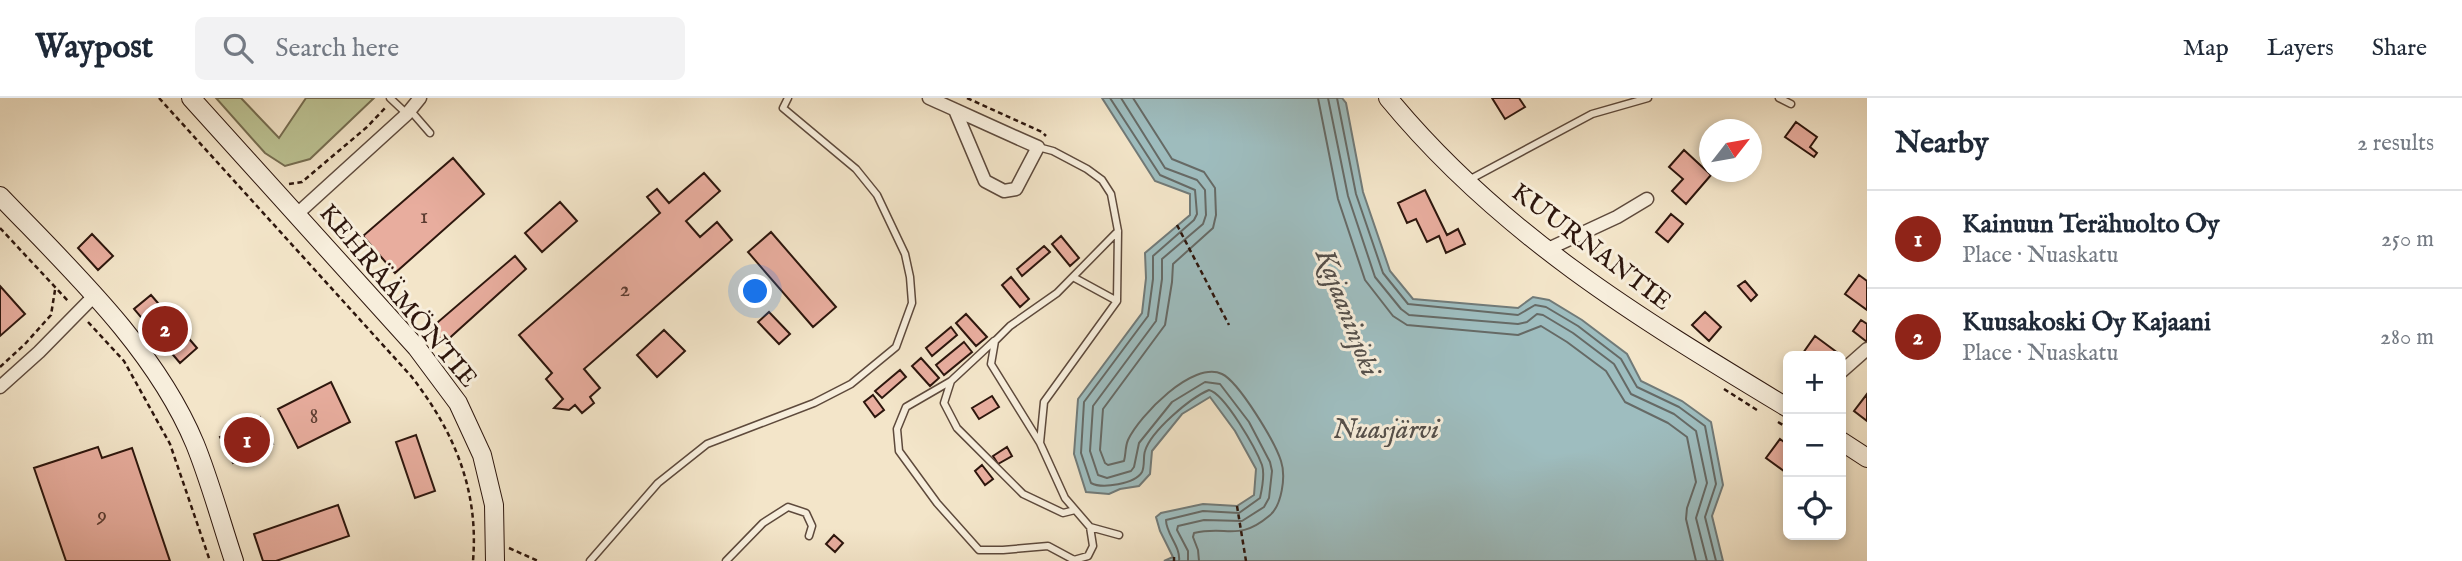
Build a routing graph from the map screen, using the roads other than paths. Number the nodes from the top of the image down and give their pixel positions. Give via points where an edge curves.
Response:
1 (191, 98) edge
2 (420, 98) edge
3 (788, 98) edge
4 (929, 98) edge
5 (1388, 98) edge
6 (1648, 98) edge
7 (1779, 98) edge
8 (391, 99) edge
9 (1791, 104) dead end
10 (955, 110) junction
11 (408, 112) junction
12 (430, 133) dead end
13 (1038, 147) junction
14 (1466, 182) junction
15 (0, 196) edge
16 (1647, 199) dead end
17 (297, 214) junction
18 (1118, 232) junction
19 (1546, 250) junction
20 (1073, 277) junction
21 (95, 295) junction
22 (1116, 300) junction
23 (995, 341) junction
24 (1867, 349) edge
25 (1846, 368) edge
26 (951, 381) junction
27 (0, 387) edge
28 (1783, 405) edge
29 (1040, 443) junction
30 (1846, 444) edge
31 (1867, 458) edge
32 (1075, 510) junction
33 (1090, 527) junction
34 (1119, 535) dead end
35 (809, 536) dead end
36 (234, 561) edge
37 (495, 561) edge
38 (590, 561) edge
39 (726, 561) edge

1 - 17 street, KEHRÄÄMÖNTIE
2 - 11 street
3 - 38 lane via 783,108 856,169 877,195 905,254 912,303 896,347 851,384 814,403 707,444 658,483
4 - 10 street
5 - 14 street, KUURNANTIE
6 - 14 lane via 1592,114
7 - 9 lane
8 - 11 lane
10 - 13 street
10 - 13 street via 985,181 1004,191 1016,189
11 - 12 lane
11 - 17 street
13 - 18 lane via 1102,180 1111,194
14 - 19 street, KUURNANTIE
15 - 21 street
16 - 19 street
17 - 37 street, KEHRÄÄMÖNTIE via 417,348 458,402 482,455 494,505
18 - 20 lane
18 - 22 lane
19 - 28 street, KUURNANTIE via 1600,290
20 - 22 lane
20 - 23 lane
21 - 27 street
21 - 36 street via 160,378 195,443
22 - 29 lane via 1044,402
23 - 26 lane
23 - 29 lane via 991,364
24 - 25 street
26 - 32 lane via 944,403 957,428 1023,494 1063,513
26 - 33 lane via 906,407 897,429 899,451 979,550 1048,546 1074,560 1088,555 1093,546
29 - 32 lane
30 - 31 street
32 - 33 lane
33 - 34 lane
35 - 39 lane via 812,526 806,513 788,507 763,523

